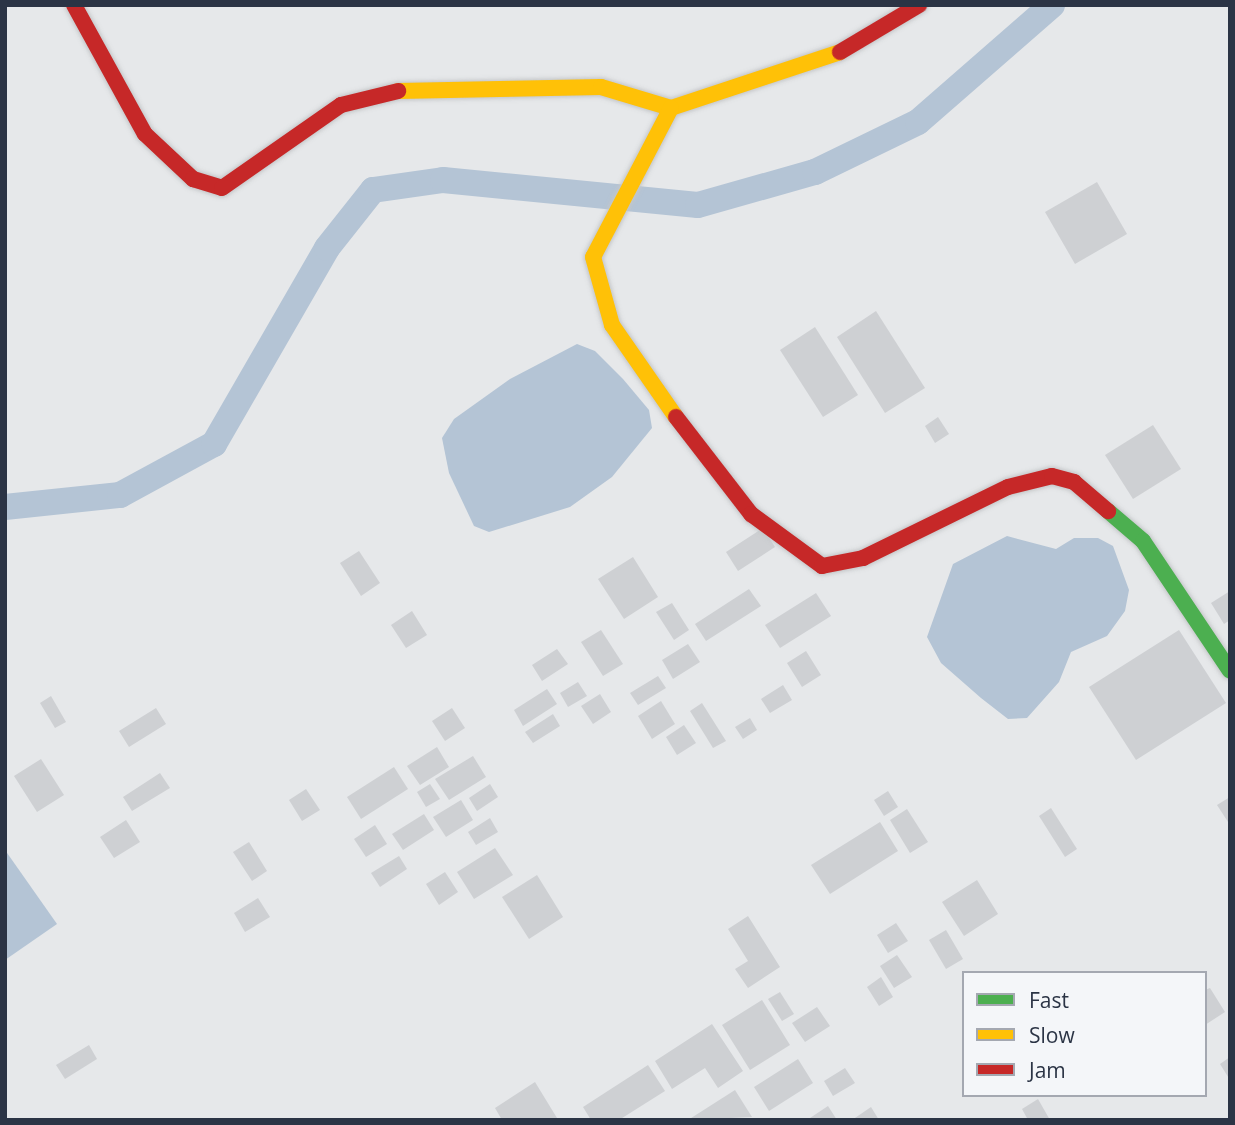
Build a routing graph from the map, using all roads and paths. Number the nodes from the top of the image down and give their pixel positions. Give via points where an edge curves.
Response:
1 (74, 5) edge
2 (919, 5) edge
3 (671, 108) junction
4 (1230, 671) edge

1 - 3 street via 145,134 193,179 222,188 341,105 391,91 601,88
2 - 3 street via 838,53
3 - 4 street via 593,257 612,326 713,471 785,545 822,566 863,558 1008,487 1052,476 1074,482 1143,541

